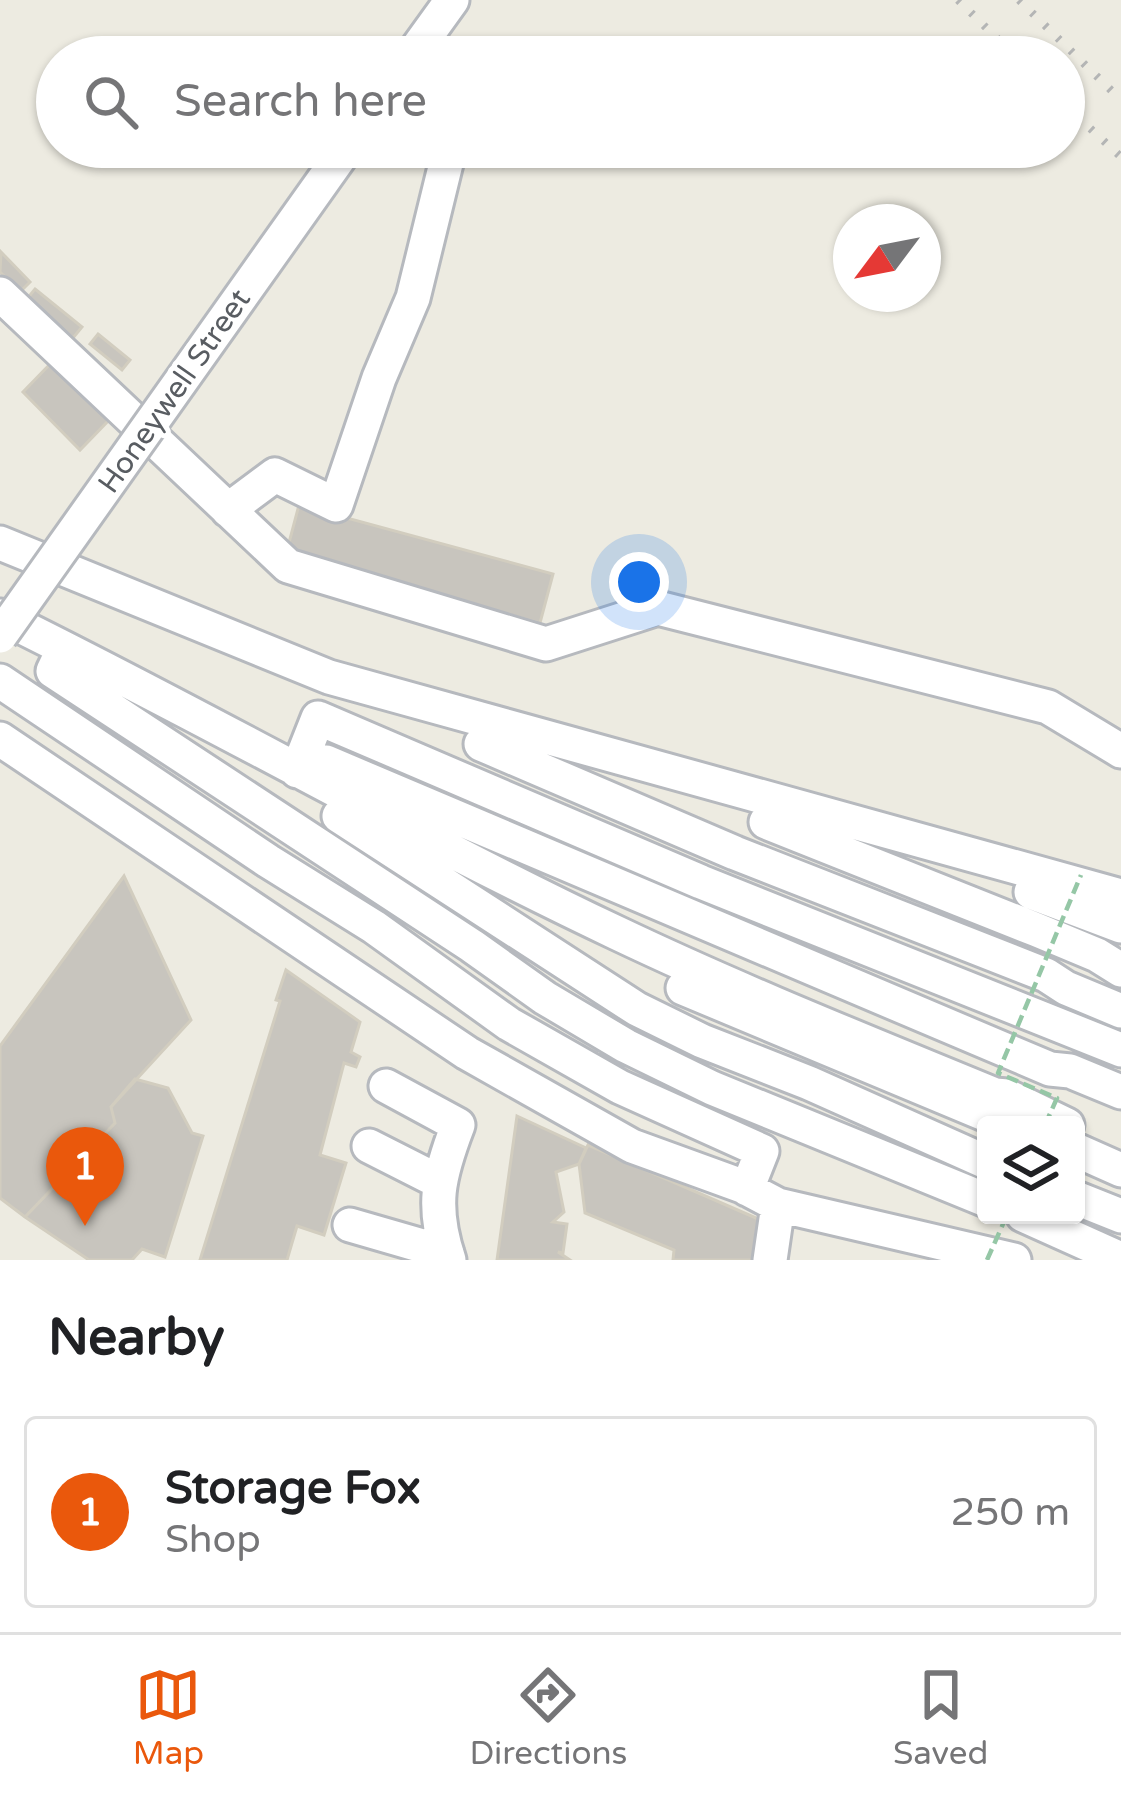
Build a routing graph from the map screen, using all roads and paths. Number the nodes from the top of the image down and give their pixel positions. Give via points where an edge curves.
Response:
1 (452, 0) edge
2 (426, 36) edge
3 (332, 168) edge
4 (445, 168) edge
5 (0, 294) edge
6 (228, 510) junction
7 (0, 543) edge
8 (0, 616) edge
9 (0, 636) edge
10 (64, 650) junction
11 (0, 681) edge
12 (368, 689) junction
13 (351, 733) junction
14 (0, 739) edge
15 (557, 739) junction
16 (481, 744) dead end
17 (1121, 751) edge
18 (301, 761) junction
19 (546, 772) junction
20 (337, 792) junction
21 (766, 822) dead end
22 (862, 822) junction
23 (852, 856) junction
24 (1081, 875) dead end
25 (1031, 892) dead end
26 (1121, 896) edge
27 (1121, 926) edge
28 (614, 932) junction
29 (1121, 970) edge
30 (1121, 1011) edge
31 (1121, 1050) edge
32 (386, 1086) dead end
33 (1121, 1092) edge
34 (989, 1116) edge
35 (1048, 1116) edge
36 (1049, 1116) edge
37 (1085, 1134) edge
38 (369, 1146) dead end
39 (1121, 1148) edge
40 (1085, 1154) edge
41 (977, 1158) edge
42 (1121, 1170) edge
43 (438, 1181) junction
44 (747, 1189) junction
45 (977, 1196) edge
46 (1085, 1202) edge
47 (778, 1205) junction
48 (1121, 1216) edge
49 (1003, 1224) edge
50 (1043, 1224) edge
51 (350, 1225) dead end
52 (448, 1257) edge
53 (1121, 1259) edge
54 (770, 1260) edge
55 (987, 1260) edge
56 (1014, 1260) edge

1 - 2 street
3 - 9 street, Honeywell Street, bridge
4 - 6 street via 413,298 336,505 275,475
5 - 6 street
6 - 17 street via 288,566 545,644 658,608 1048,707
7 - 12 street
8 - 10 street
10 - 18 street
10 - 45 street via 53,671 598,1030 712,1088
11 - 44 street via 509,1024 620,1088 762,1151
12 - 13 street
12 - 15 street
13 - 18 street via 318,718
13 - 31 street
14 - 44 street via 504,1076 632,1146
15 - 19 street
15 - 22 street
16 - 19 street
18 - 20 street
18 - 33 street
19 - 30 street
20 - 28 street
20 - 41 street via 328,809 600,988 702,1041
21 - 23 street
22 - 23 street
22 - 26 street
23 - 29 street
24 - 36 path, bridge via 998,1073 1057,1098
25 - 27 street
28 - 34 street via 606,947 688,991
28 - 35 street
32 - 43 street via 458,1126
37 - 39 street
38 - 43 street
40 - 42 street
43 - 52 street
44 - 47 street
46 - 48 street
47 - 54 street
47 - 56 street
49 - 55 path, bridge
50 - 53 street
51 - 52 street

